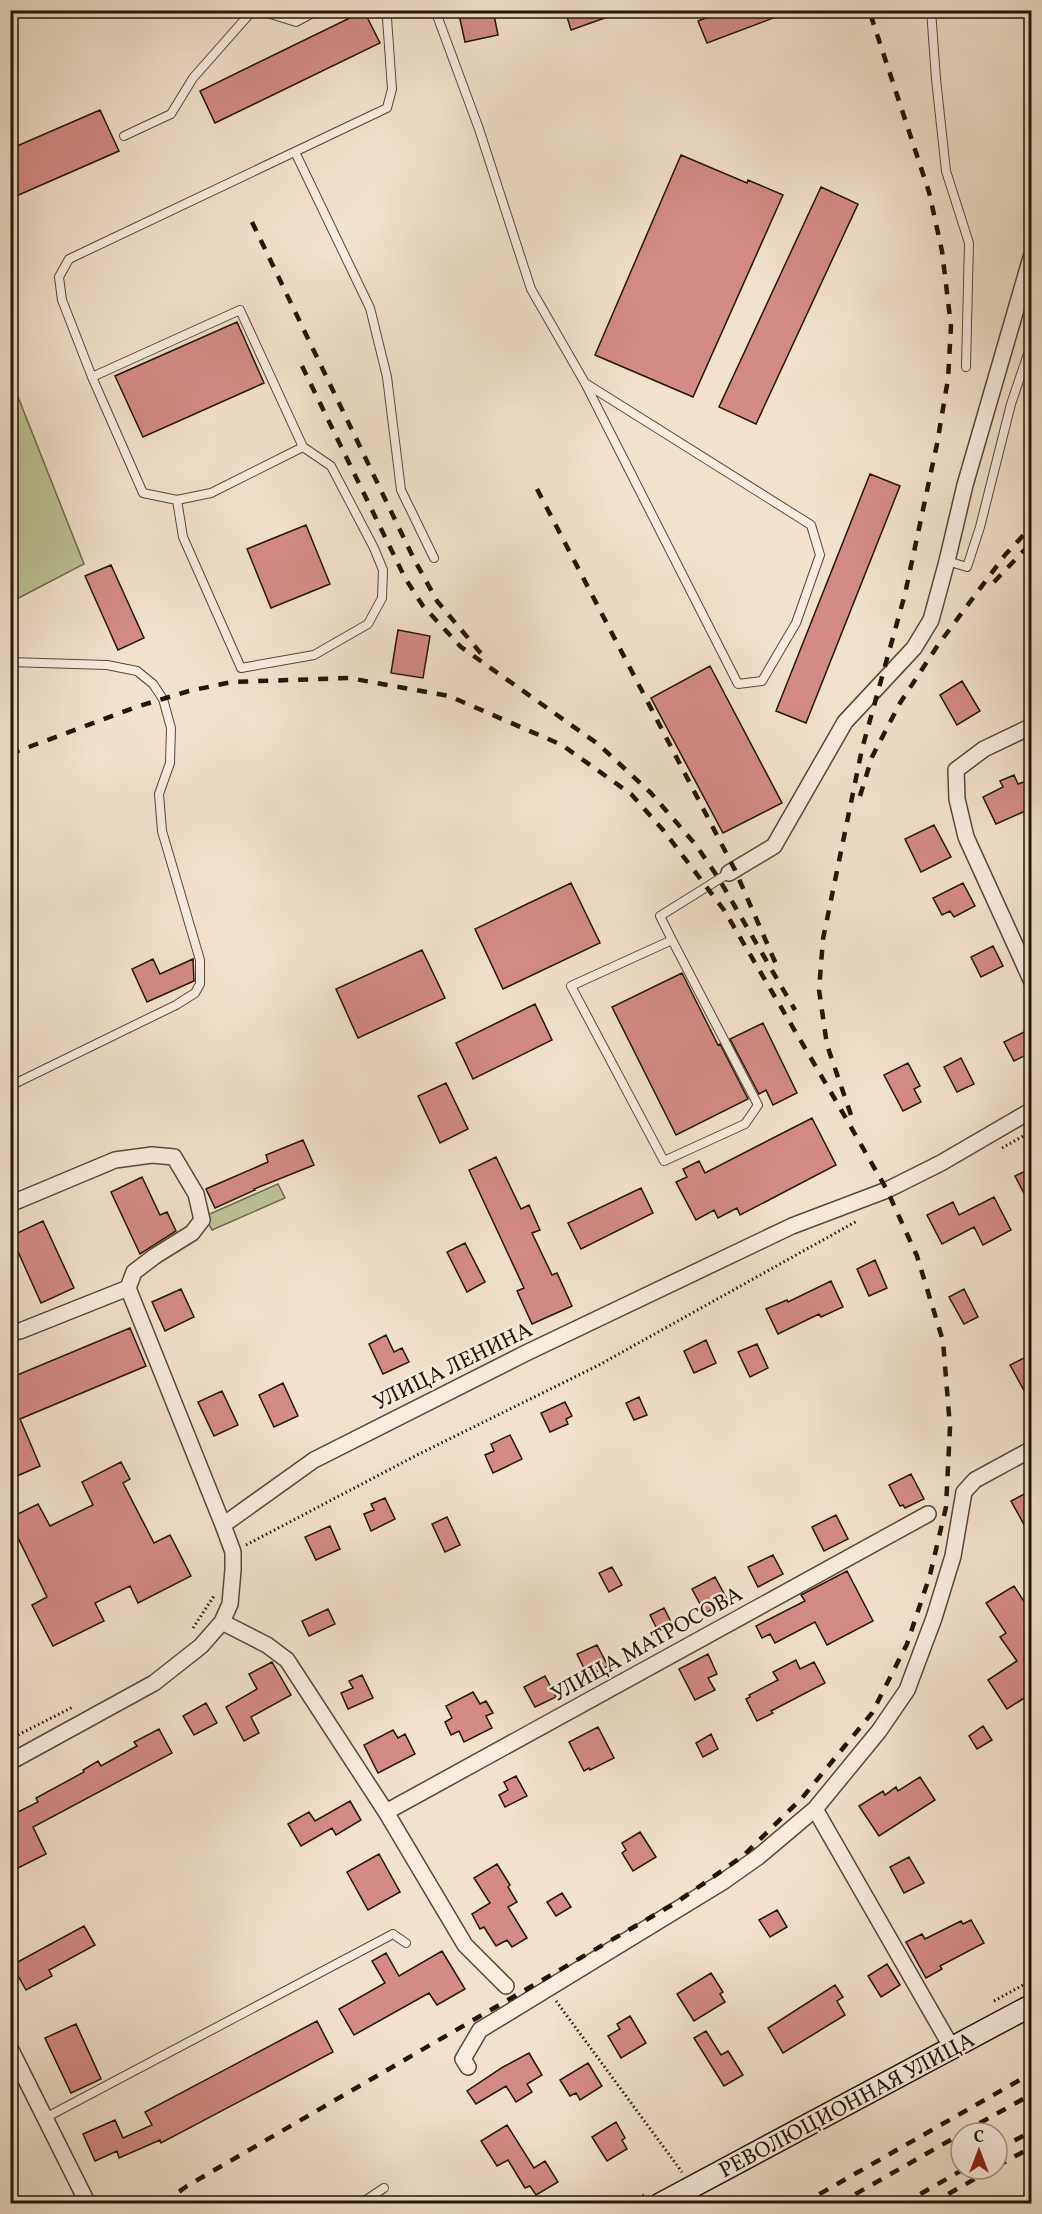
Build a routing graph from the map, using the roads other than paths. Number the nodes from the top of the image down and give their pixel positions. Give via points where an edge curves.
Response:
1 (253, 10) edge
2 (258, 10) edge
3 (318, 10) edge
4 (385, 10) edge
5 (435, 10) edge
6 (931, 10) edge
7 (124, 136) dead end
8 (295, 152) junction
9 (1032, 254) edge
10 (1032, 342) edge
11 (966, 367) dead end
12 (93, 377) junction
13 (585, 383) junction
14 (303, 447) junction
15 (177, 500) junction
16 (434, 558) dead end
17 (947, 561) junction
18 (10, 662) edge
19 (1032, 726) edge
20 (729, 873) joint
21 (672, 940) junction
22 (1032, 982) edge
23 (10, 1086) edge
24 (1032, 1110) edge
25 (10, 1204) edge
26 (128, 1288) junction
27 (10, 1333) edge
28 (1032, 1449) edge
29 (928, 1514) dead end
30 (223, 1525) junction
31 (222, 1622) junction
32 (10, 1762) edge
33 (815, 1809) junction
34 (386, 1812) junction
35 (406, 1944) dead end
36 (506, 1986) dead end
37 (1032, 2005) edge
38 (10, 2048) edge
39 (952, 2048) junction
40 (468, 2067) dead end
41 (45, 2118) junction
42 (384, 2188) dead end
43 (88, 2204) edge
44 (360, 2204) edge
45 (660, 2204) edge

1 - 7 lane via 193,78 171,114
2 - 3 lane via 296,22
4 - 8 lane via 392,89 387,108
5 - 13 lane via 531,289
6 - 11 lane via 946,171 969,243
8 - 12 lane via 69,259 59,277 62,300
8 - 16 lane via 370,308 387,377 401,490
9 - 17 street via 965,484
10 - 17 lane via 1011,404 968,567
12 - 14 lane via 240,310
12 - 15 lane via 144,493
13 - 13 lane via 738,684 762,681 796,623 820,555 811,525
14 - 15 lane via 211,493
14 - 15 lane via 331,466 383,570 382,598 368,624 314,655 241,668 183,537
17 - 20 street via 931,620 914,648 845,722 774,846
18 - 23 lane via 107,665 137,671 163,699 171,740 170,763 159,795 162,831 200,960 200,984 195,993 176,1005
19 - 22 street via 984,749 956,770 957,799 966,837
20 - 21 lane via 660,916
21 - 21 lane via 758,1105 746,1124 664,1161 571,986
24 - 30 street, УЛИЦА ЛЕНИНА via 887,1191 792,1226 314,1460
25 - 26 street via 115,1160 152,1155 174,1157 196,1194 202,1220 192,1233 134,1272
26 - 27 street
26 - 30 street
28 - 33 street via 975,1480 964,1492 953,1556 907,1689 879,1731
29 - 34 street, УЛИЦА МАТРОСОВА
30 - 31 street via 232,1552 230,1604
31 - 32 street via 201,1646 154,1683
31 - 34 street via 287,1660
33 - 39 street
33 - 40 street via 724,1881 480,2030 463,2059
34 - 36 street via 465,1945
35 - 41 lane via 393,1934
37 - 39 main road, РЕВОЛЮЦИОННАЯ УЛИЦА
38 - 41 street
39 - 45 main road, РЕВОЛЮЦИОННАЯ УЛИЦА
41 - 43 street
42 - 44 lane

